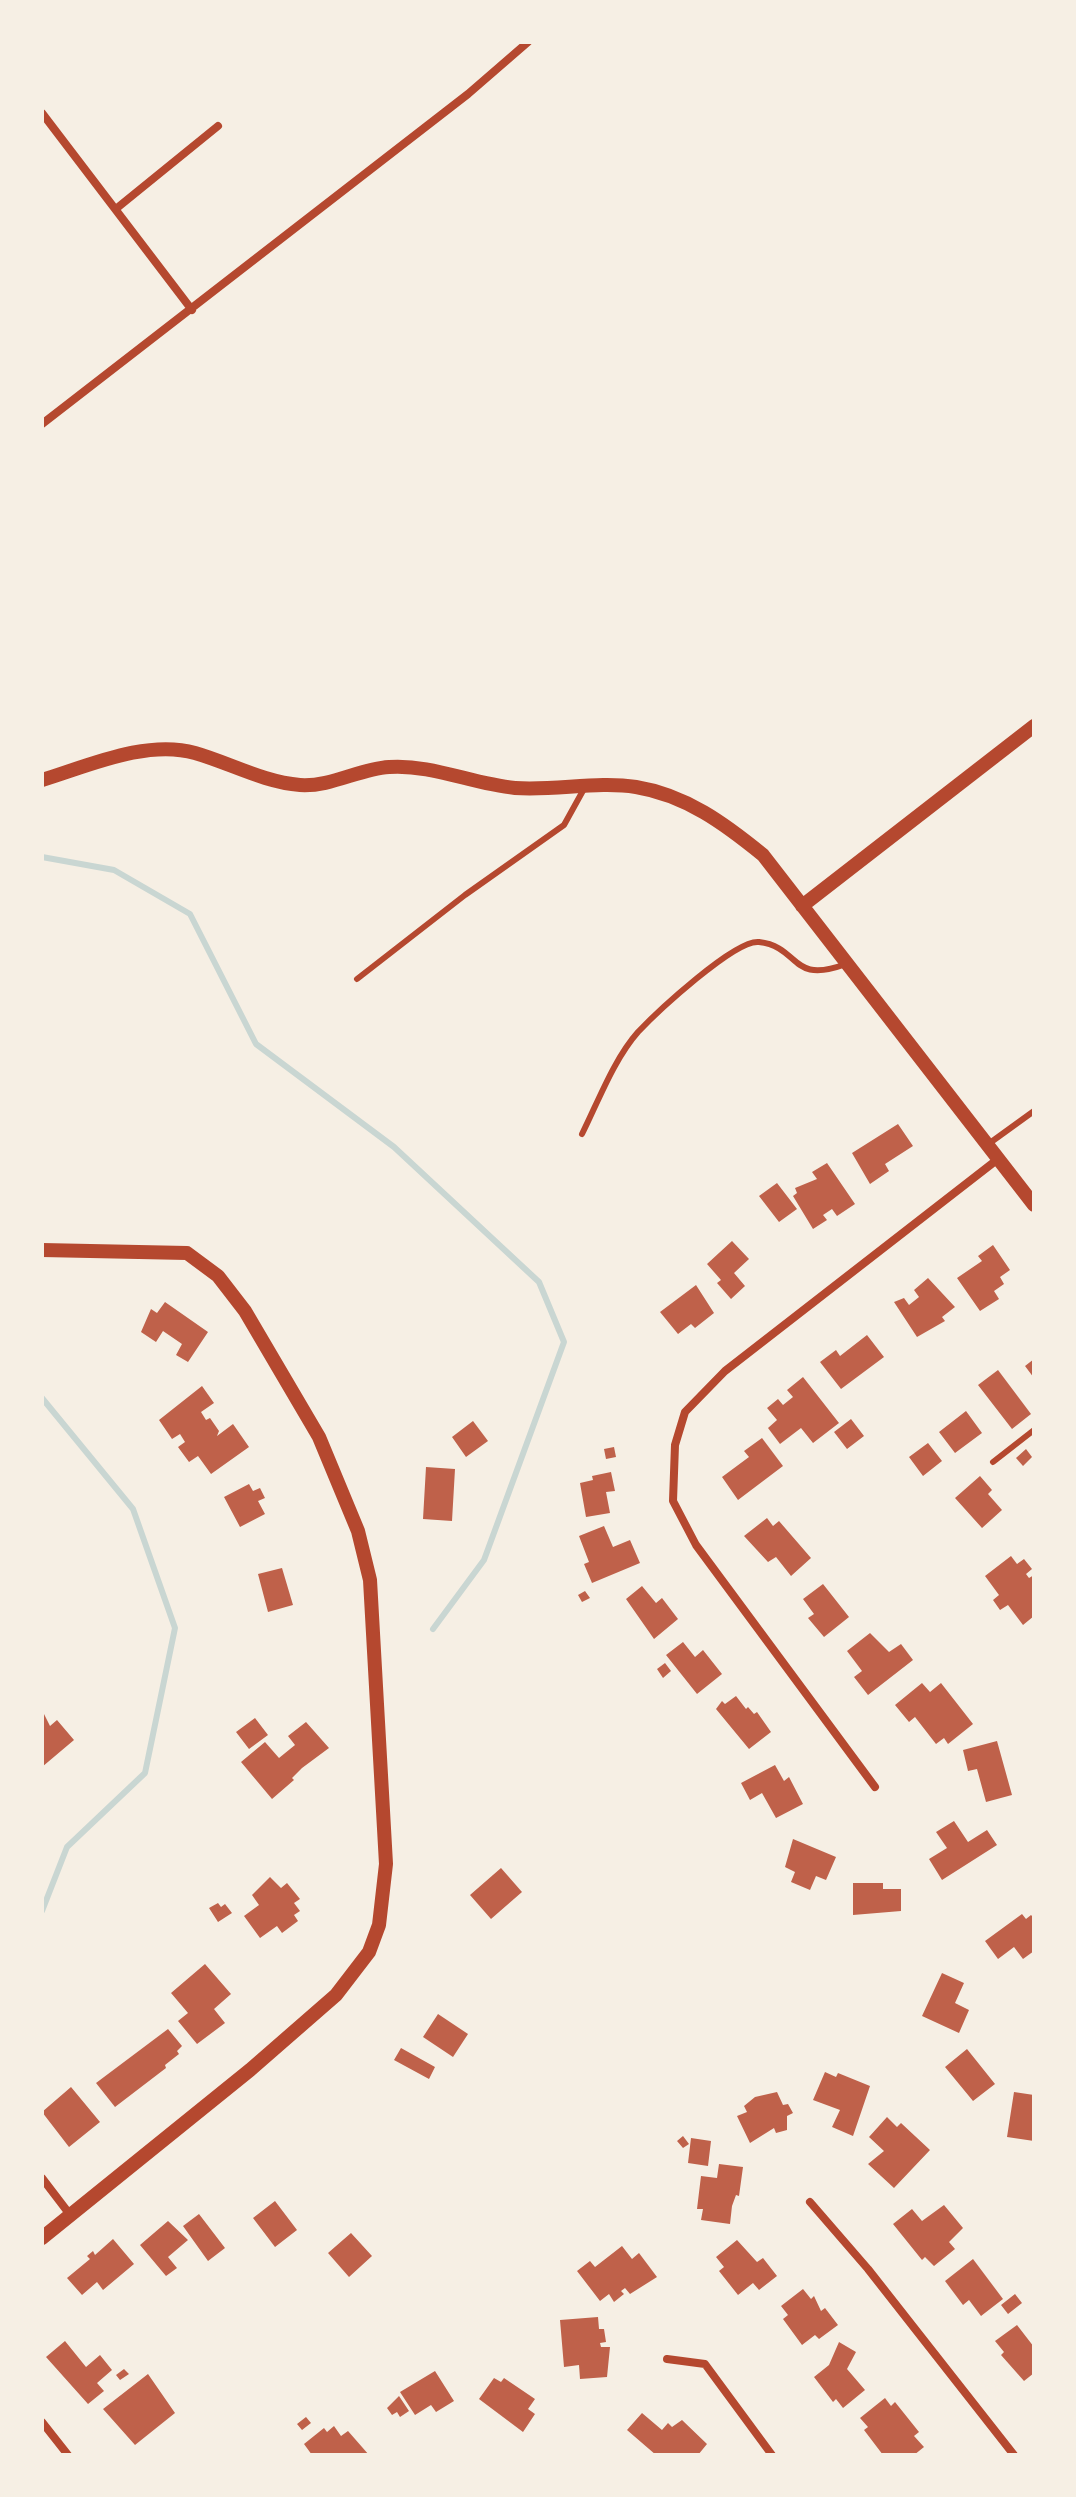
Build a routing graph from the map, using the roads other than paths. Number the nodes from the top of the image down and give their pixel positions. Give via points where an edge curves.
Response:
1 (528, 42) edge
2 (42, 113) edge
3 (218, 126) dead end
4 (117, 208) junction
5 (192, 310) junction
6 (42, 424) edge
7 (1034, 726) edge
8 (42, 780) edge
9 (585, 787) junction
10 (802, 906) junction
11 (846, 964) junction
12 (357, 979) dead end
13 (1034, 1111) edge
14 (582, 1134) dead end
15 (987, 1145) junction
16 (998, 1159) junction
17 (1034, 1205) edge
18 (42, 1250) edge
19 (1034, 1430) edge
20 (993, 1462) dead end
21 (875, 1787) dead end
22 (42, 2178) edge
23 (810, 2202) dead end
24 (71, 2216) junction
25 (42, 2238) edge
26 (667, 2359) dead end
27 (42, 2422) edge
28 (68, 2455) edge
29 (772, 2455) edge
30 (1014, 2455) edge

1 - 5 street
2 - 4 street
3 - 4 street
4 - 5 street
5 - 6 street
7 - 10 street
8 - 9 street via 154,748 194,752 241,771 301,785 387,767 428,768 515,788
9 - 10 street via 635,787 682,799 730,827 763,855
9 - 12 lane via 564,825
10 - 11 street
11 - 14 lane via 821,973 807,971 771,946 745,943 637,1034
11 - 15 street
13 - 15 lane
15 - 16 street
16 - 17 street
16 - 21 street via 725,1371 685,1412 675,1445 673,1501 696,1545
18 - 24 street via 187,1253 218,1276 245,1311 330,1458 370,1580 386,1864 379,1925 355,1972 317,2013
19 - 20 lane
22 - 24 street
23 - 30 street
24 - 25 street
26 - 29 street via 705,2364
27 - 28 street

